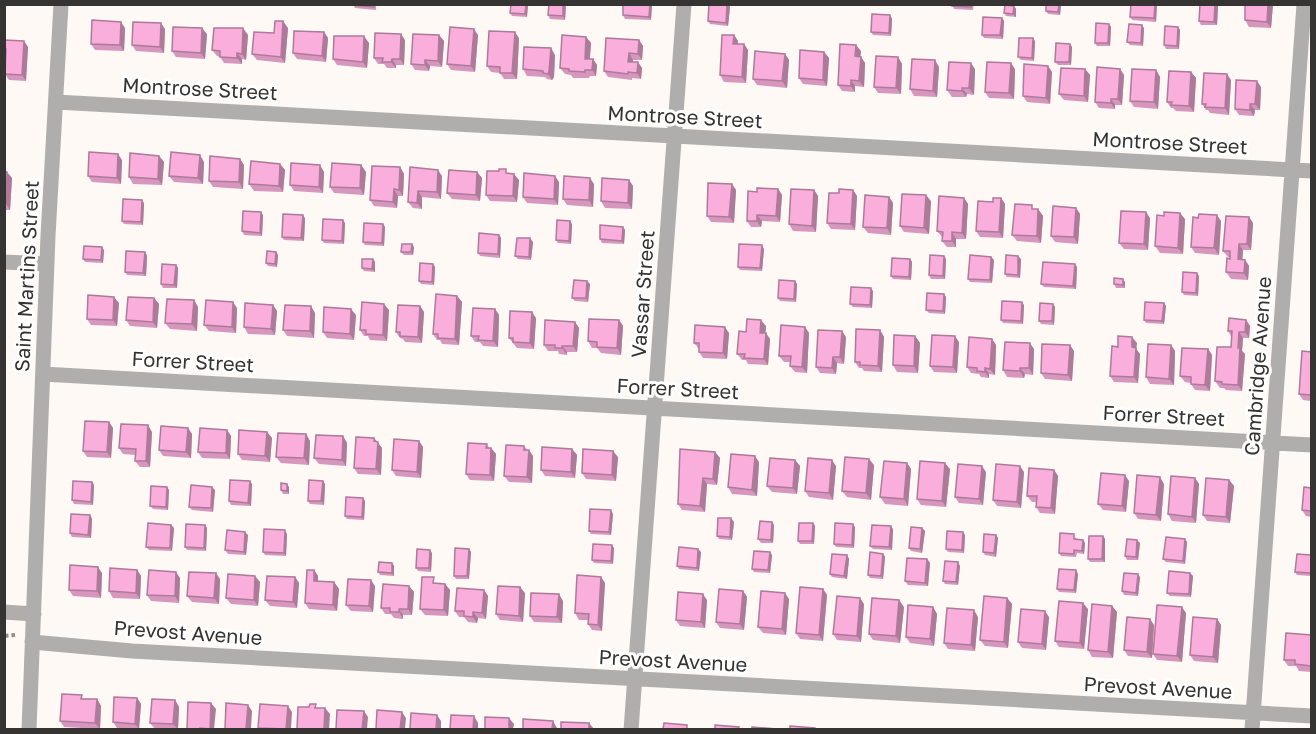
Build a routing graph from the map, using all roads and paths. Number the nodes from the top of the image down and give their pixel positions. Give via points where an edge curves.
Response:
1 (61, 4) edge
2 (684, 4) edge
3 (1304, 4) edge
4 (56, 102) junction
5 (674, 136) junction
6 (1292, 170) junction
7 (1311, 171) edge
8 (4, 262) edge
9 (47, 264) junction
10 (43, 374) junction
11 (655, 408) junction
12 (1273, 442) junction
13 (1311, 445) edge
14 (4, 612) edge
15 (34, 614) junction
16 (4, 636) edge
17 (12, 636) dead end
18 (32, 642) junction
19 (635, 679) junction
20 (1253, 713) junction
21 (1311, 716) edge
22 (29, 729) edge
23 (632, 729) edge
24 (1252, 729) edge

1 - 4 street, Saint Martins Street
2 - 5 street, Vassar Street
3 - 6 street, Cambridge Avenue
4 - 5 street, Montrose Street
4 - 9 street, Saint Martins Street
5 - 6 street, Montrose Street
5 - 11 street, Vassar Street
6 - 7 street, Montrose Street
6 - 12 street, Cambridge Avenue
8 - 9 street
9 - 10 street, Saint Martins Street
10 - 11 street, Forrer Street
10 - 15 street, Saint Martins Street
11 - 12 street, Forrer Street
11 - 19 street, Vassar Street
12 - 13 street, Forrer Street
12 - 20 street, Cambridge Avenue
14 - 15 street
15 - 18 street, Saint Martins Street
16 - 17 path
18 - 19 street, Prevost Avenue
18 - 22 street, Saint Martins Street
19 - 20 street, Prevost Avenue
19 - 23 street, Vassar Street
20 - 21 street, Prevost Avenue
20 - 24 street, Cambridge Avenue

